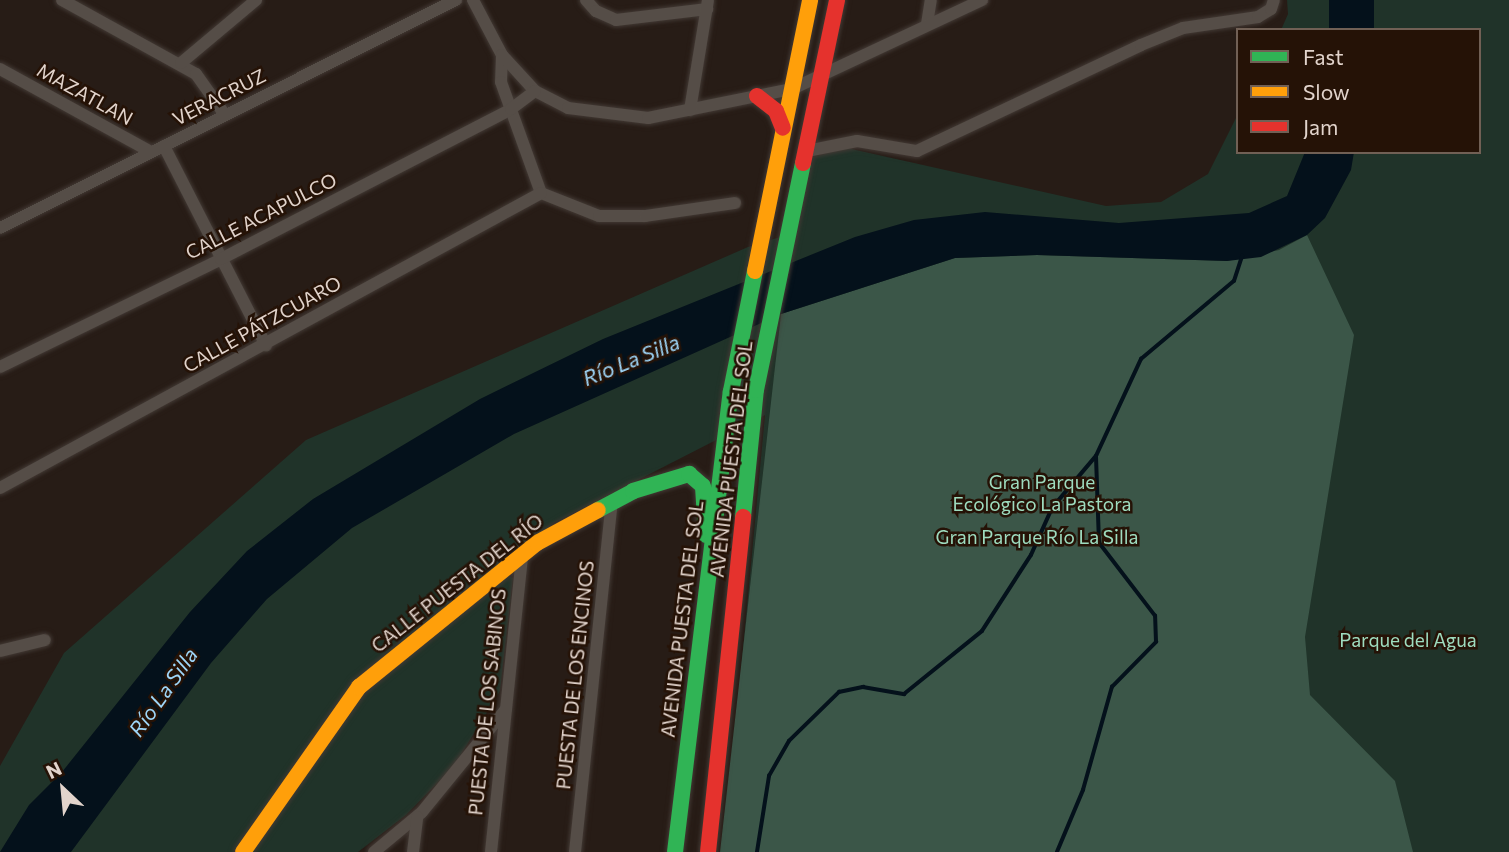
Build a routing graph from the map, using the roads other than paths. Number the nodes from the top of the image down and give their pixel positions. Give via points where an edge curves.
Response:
1 (62, 0) edge
2 (256, 0) edge
3 (456, 0) edge
4 (473, 0) edge
5 (586, 0) edge
6 (810, 0) edge
7 (837, 0) edge
8 (932, 0) edge
9 (982, 0) edge
10 (1273, 4) edge
11 (707, 5) edge
12 (927, 24) junction
13 (502, 55) junction
14 (181, 63) junction
15 (0, 69) edge
16 (822, 75) junction
17 (19, 79) junction
18 (0, 84) edge
19 (792, 89) junction
20 (535, 91) junction
21 (757, 96) junction
22 (511, 109) junction
23 (690, 110) junction
24 (225, 115) junction
25 (783, 128) junction
26 (164, 146) junction
27 (807, 150) junction
28 (151, 152) junction
29 (541, 193) junction
30 (735, 203) dead end
31 (1, 227) edge
32 (222, 259) junction
33 (266, 345) junction
34 (0, 367) edge
35 (0, 488) edge
36 (612, 501) junction
37 (711, 553) junction
38 (522, 555) junction
39 (45, 640) dead end
40 (0, 651) edge
41 (506, 709) junction
42 (417, 817) junction
43 (243, 852) edge
44 (374, 852) edge
45 (413, 852) edge
46 (491, 852) edge
47 (575, 852) edge
48 (675, 852) edge
49 (708, 852) edge

1 - 14 street
2 - 14 street
3 - 24 street, VERACRUZ
4 - 13 street
5 - 11 street via 596,11 617,20
6 - 19 main road, AVENIDA PUESTA DEL SOL
7 - 16 main road, AVENIDA PUESTA DEL SOL
8 - 12 street
9 - 12 street
10 - 27 street via 1258,17 1183,28 1141,45 917,151 857,141
11 - 23 street
12 - 16 street
13 - 20 street
13 - 22 street via 499,75
14 - 24 street via 196,74
15 - 17 street, MAZATLAN
16 - 19 street
16 - 27 main road, AVENIDA PUESTA DEL SOL
17 - 18 street
17 - 28 street, MAZATLAN
19 - 21 street
19 - 25 main road, AVENIDA PUESTA DEL SOL
20 - 22 street, CALLE ACAPULCO
20 - 23 street via 568,108 621,118
21 - 23 street
21 - 25 main road via 776,111
22 - 29 street
22 - 32 street, CALLE ACAPULCO
24 - 26 street, VERACRUZ
25 - 37 main road, AVENIDA PUESTA DEL SOL via 730,391
26 - 28 street, VERACRUZ
26 - 32 street
27 - 49 main road, AVENIDA PUESTA DEL SOL via 790,210 756,390
28 - 31 street, VERACRUZ
29 - 30 street via 599,216 645,216
29 - 33 street, CALLE PÁTZCUARO
32 - 33 street
32 - 34 street, CALLE ACAPULCO
33 - 35 street, CALLE PÁTZCUARO
36 - 37 main road, CALLE PUESTA DEL RÍO via 665,480 695,475 702,485 704,528
36 - 38 main road, CALLE PUESTA DEL RÍO
36 - 47 street, PUESTA DE LOS ENCINOS
37 - 48 main road, AVENIDA PUESTA DEL SOL
38 - 41 street, PUESTA DE LOS SABINOS
38 - 43 main road, CALLE PUESTA DEL RÍO via 359,687
39 - 40 street
41 - 42 street
41 - 46 street, PUESTA DE LOS SABINOS
42 - 44 street
42 - 45 street

